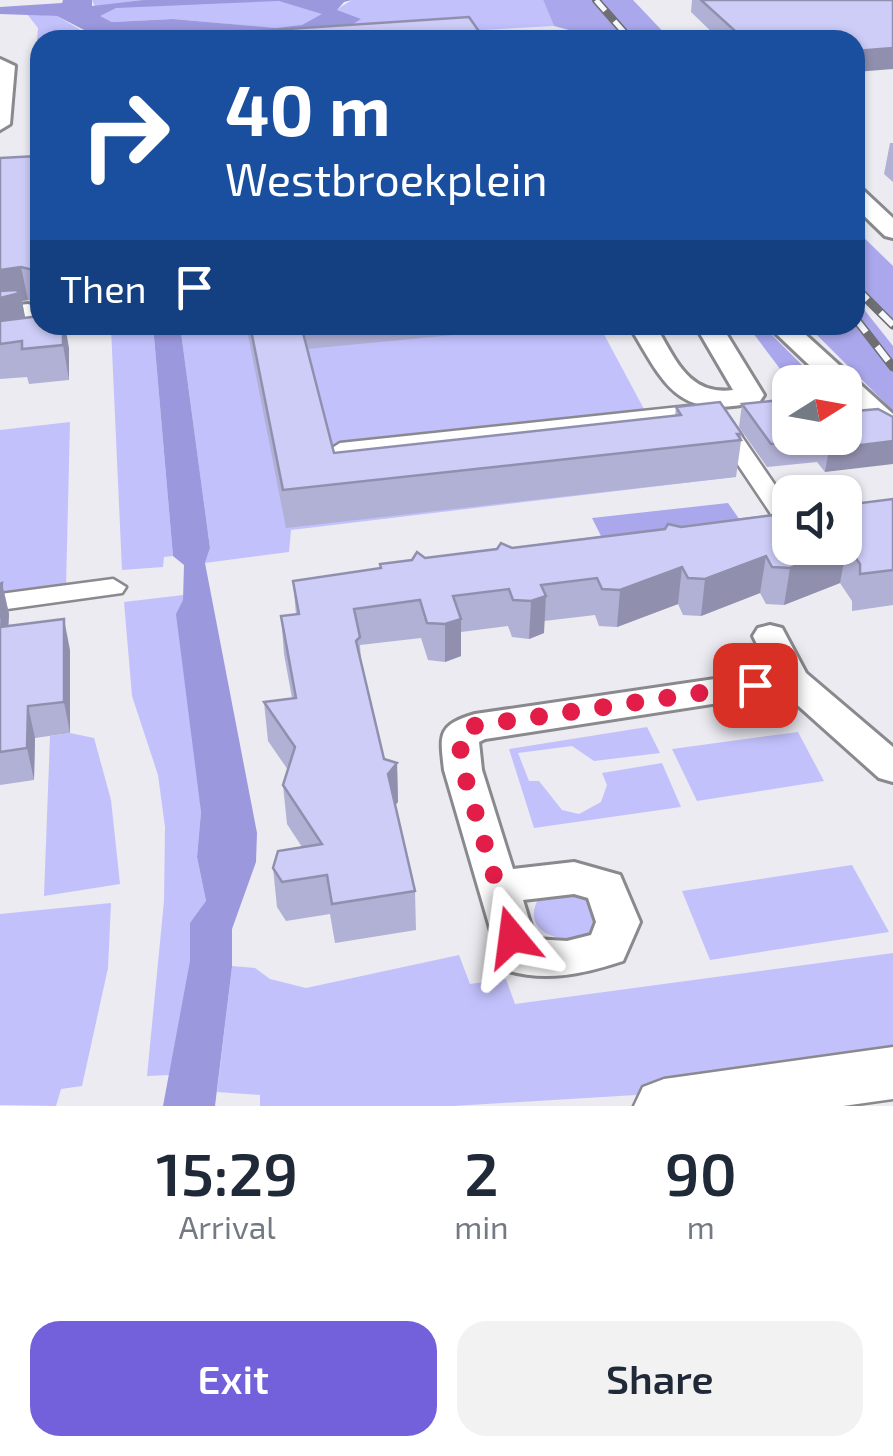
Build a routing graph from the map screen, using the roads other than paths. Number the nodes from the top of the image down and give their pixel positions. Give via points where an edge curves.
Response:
1 (0, 65) edge
2 (0, 124) edge
3 (865, 204) edge
4 (893, 231) edge
5 (30, 315) edge
6 (0, 316) edge
7 (648, 335) edge
8 (714, 335) edge
9 (791, 335) edge
10 (823, 365) edge
11 (862, 401) edge
12 (709, 406) junction
13 (893, 429) edge
14 (340, 450) edge
15 (772, 497) edge
16 (113, 588) dead end
17 (0, 602) edge
18 (770, 636) dead end
19 (792, 680) junction
20 (893, 768) edge
21 (498, 887) dead end
22 (893, 1073) edge
23 (664, 1106) edge

1 - 2 street via 6,66
3 - 4 street
5 - 6 street
7 - 12 street via 684,392
8 - 12 street via 750,395
9 - 10 street
11 - 13 street
12 - 14 street
12 - 15 street
16 - 17 street
18 - 19 street
19 - 20 street
19 - 21 street via 474,726 459,737 463,770
22 - 23 street

